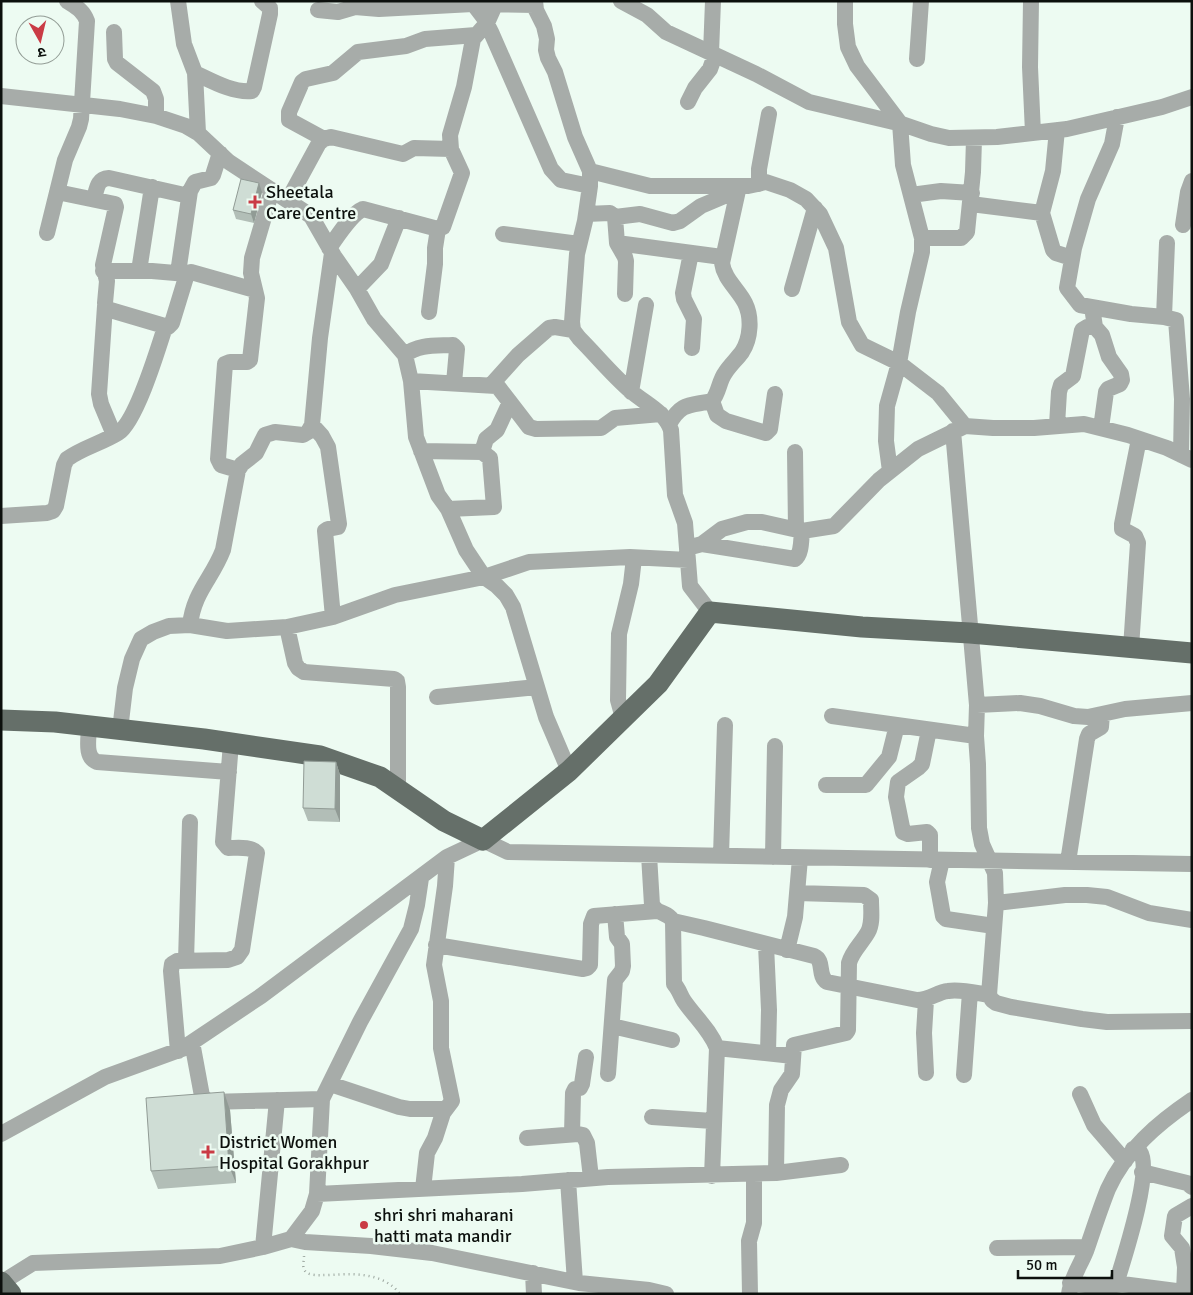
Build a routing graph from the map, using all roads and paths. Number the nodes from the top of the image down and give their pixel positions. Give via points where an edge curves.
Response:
1 (66, 1) edge
2 (178, 1) edge
3 (262, 1) edge
4 (621, 1) edge
5 (713, 1) edge
6 (845, 1) edge
7 (921, 1) edge
8 (1031, 1) edge
9 (472, 2) edge
10 (535, 3) edge
11 (346, 5) edge
12 (495, 5) junction
13 (318, 10) dead end
14 (481, 29) junction
15 (114, 32) dead end
16 (713, 54) junction
17 (917, 59) dead end
18 (195, 73) junction
19 (1, 96) edge
20 (1192, 97) edge
21 (688, 102) dead end
22 (81, 104) junction
23 (769, 114) dead end
24 (156, 116) junction
25 (1116, 118) junction
26 (900, 123) junction
27 (1057, 130) junction
28 (198, 133) junction
29 (1033, 133) junction
30 (324, 139) junction
31 (974, 139) junction
32 (451, 148) junction
33 (220, 153) junction
34 (590, 178) junction
35 (1192, 181) edge
36 (759, 184) junction
37 (739, 186) junction
38 (152, 187) junction
39 (272, 190) junction
40 (57, 192) junction
41 (911, 194) junction
42 (189, 196) junction
43 (971, 198) junction
44 (94, 199) junction
45 (288, 200) junction
46 (815, 208) junction
47 (1042, 213) junction
48 (586, 214) junction
49 (615, 217) junction
50 (399, 218) junction
51 (1183, 225) dead end
52 (438, 229) junction
53 (47, 233) dead end
54 (503, 234) dead end
55 (922, 238) junction
56 (1167, 243) dead end
57 (579, 244) junction
58 (616, 244) junction
59 (331, 250) junction
60 (690, 253) junction
61 (722, 257) junction
62 (1072, 258) junction
63 (103, 271) junction
64 (139, 271) junction
65 (182, 274) junction
66 (357, 289) junction
67 (792, 289) dead end
68 (254, 290) junction
69 (625, 294) dead end
70 (105, 306) junction
71 (646, 306) dead end
72 (1092, 307) junction
73 (429, 312) dead end
74 (1164, 318) junction
75 (1095, 327) junction
76 (165, 328) junction
77 (573, 330) junction
78 (692, 348) dead end
79 (404, 356) junction
80 (899, 362) junction
81 (410, 381) junction
82 (454, 383) junction
83 (491, 385) junction
84 (631, 392) junction
85 (775, 394) dead end
86 (712, 401) junction
87 (510, 402) junction
88 (665, 419) junction
89 (312, 425) junction
90 (1057, 426) junction
91 (1101, 428) junction
92 (959, 429) junction
93 (114, 435) junction
94 (1139, 439) junction
95 (421, 451) junction
96 (482, 452) junction
97 (794, 452) dead end
98 (1187, 457) edge
99 (238, 470) junction
100 (890, 471) junction
101 (448, 509) junction
102 (1, 516) edge
103 (799, 530) junction
104 (692, 551) junction
105 (634, 558) junction
106 (484, 577) junction
107 (710, 612) junction
108 (333, 617) junction
109 (190, 625) junction
110 (287, 627) junction
111 (970, 633) junction
112 (1130, 648) junction
113 (1192, 653) edge
114 (537, 687) junction
115 (437, 697) dead end
116 (1192, 703) edge
117 (977, 705) junction
118 (1102, 714) junction
119 (832, 716) dead end
120 (623, 718) junction
121 (1, 720) edge
122 (725, 725) dead end
123 (897, 725) junction
124 (89, 726) junction
125 (120, 730) junction
126 (929, 730) junction
127 (976, 736) junction
128 (231, 743) junction
129 (775, 746) dead end
130 (569, 771) junction
131 (229, 772) junction
132 (826, 784) dead end
133 (398, 790) junction
134 (190, 822) dead end
135 (483, 840) junction
136 (650, 855) junction
137 (721, 856) junction
138 (447, 857) junction
139 (773, 857) junction
140 (800, 858) junction
141 (936, 860) junction
142 (990, 861) junction
143 (1068, 862) junction
144 (1192, 864) edge
145 (421, 878) junction
146 (797, 893) junction
147 (996, 903) junction
148 (657, 911) junction
149 (615, 914) junction
150 (1192, 920) edge
151 (673, 922) junction
152 (994, 926) junction
153 (766, 944) junction
154 (436, 945) junction
155 (787, 950) junction
156 (186, 961) junction
157 (848, 986) junction
158 (970, 992) junction
159 (989, 995) junction
160 (926, 1000) junction
161 (1192, 1021) edge
162 (612, 1026) junction
163 (672, 1040) dead end
164 (185, 1047) junction
165 (717, 1048) junction
166 (768, 1053) junction
167 (586, 1056) dead end
168 (793, 1056) junction
169 (926, 1073) dead end
170 (608, 1074) dead end
171 (964, 1075) dead end
172 (330, 1084) junction
173 (1080, 1094) dead end
174 (322, 1099) junction
175 (277, 1100) junction
176 (1192, 1100) edge
177 (446, 1109) junction
178 (652, 1117) dead end
179 (713, 1120) junction
180 (1, 1134) edge
181 (572, 1134) junction
182 (527, 1138) dead end
183 (1129, 1155) junction
184 (841, 1165) dead end
185 (1142, 1172) junction
186 (776, 1173) junction
187 (754, 1174) junction
188 (712, 1176) junction
189 (591, 1178) junction
190 (568, 1180) junction
191 (1192, 1187) edge
192 (423, 1190) junction
193 (317, 1194) junction
194 (1192, 1206) edge
195 (298, 1240) junction
196 (263, 1247) junction
197 (1087, 1247) junction
198 (997, 1248) dead end
199 (533, 1273) junction
200 (574, 1282) junction
201 (1116, 1284) junction
202 (4, 1285) edge
203 (1070, 1288) edge
204 (608, 1290) edge
205 (1184, 1293) edge
206 (400, 1294) edge
207 (534, 1294) edge
208 (666, 1294) edge
209 (750, 1294) edge

1 - 22 street via 78,8 87,21
2 - 18 street via 184,44
3 - 18 street via 270,8 270,14 252,90 238,90
4 - 16 street via 666,32
5 - 16 street
6 - 26 street via 848,47 857,66
7 - 17 street
8 - 29 street
9 - 11 street via 379,9
9 - 12 street
9 - 14 street
10 - 12 street
10 - 34 street via 544,26 548,58
11 - 13 street via 338,12
12 - 14 street
14 - 30 street via 425,39 406,46 358,52 334,73 306,79 288,112 289,120
14 - 32 street via 472,44 450,135
14 - 34 street via 551,169 561,180
15 - 24 street via 114,59 153,91
16 - 21 street via 710,69
16 - 26 street via 809,102
18 - 28 street
19 - 22 street
20 - 25 street
22 - 24 street
22 - 40 street via 79,128 65,160
23 - 36 street
24 - 28 street
25 - 27 street
25 - 62 street via 1112,144 1088,199
26 - 31 street via 949,138
26 - 41 street
27 - 29 street
27 - 47 street via 1053,171
28 - 33 street
29 - 31 street
30 - 32 street via 331,137 403,154 414,148
30 - 45 street
31 - 43 street
32 - 52 street via 462,173 443,227
33 - 39 street
33 - 42 street via 211,178 195,182
34 - 37 street via 650,186
34 - 48 street
35 - 51 street
36 - 37 street
36 - 46 street via 766,182 790,190
37 - 49 street via 673,223 640,214
37 - 61 street
38 - 42 street
38 - 44 street via 105,178 98,183
38 - 64 street
39 - 45 street
39 - 68 street via 252,258
40 - 44 street
40 - 53 street
41 - 43 street via 941,191
41 - 55 street
42 - 65 street
43 - 47 street
43 - 55 street via 964,236
44 - 63 street via 112,202 116,208
45 - 59 street via 311,216
46 - 67 street
46 - 80 street via 836,248 849,322 862,345
47 - 62 street via 1053,250
48 - 49 street via 610,213
48 - 57 street
49 - 58 street
50 - 52 street
50 - 59 street via 368,209 358,211
50 - 66 street via 381,264
52 - 73 street
54 - 57 street
55 - 80 street via 922,252
56 - 74 street
57 - 77 street
58 - 60 street
58 - 69 street via 626,257
59 - 66 street
59 - 89 street
60 - 61 street
60 - 78 street via 683,292 694,319
61 - 86 street via 723,270 747,308 750,328 742,353 725,372
62 - 72 street via 1067,288 1080,305
63 - 64 street
63 - 70 street via 107,281
64 - 65 street
65 - 68 street via 191,272
65 - 76 street via 172,323
66 - 79 street via 374,319
68 - 99 street via 257,298 250,360 225,364 218,459 221,465
70 - 76 street via 112,312
70 - 93 street via 99,394
71 - 84 street
72 - 74 street
72 - 75 street
74 - 98 street via 1176,320
75 - 90 street via 1082,330 1072,376 1061,385 1059,392
75 - 91 street via 1102,335 1109,357 1122,380 1106,392
76 - 93 street via 146,385 127,425
77 - 83 street via 549,328
77 - 84 street
79 - 81 street
79 - 82 street via 419,347 453,345 457,350
80 - 92 street via 938,393
80 - 100 street via 887,406 886,441
81 - 82 street
81 - 95 street via 416,437
82 - 83 street
83 - 87 street via 500,388
84 - 88 street
85 - 86 street via 770,429 766,432 726,421 718,415
86 - 88 street via 681,408
87 - 88 street via 529,427 536,429 601,428 616,418
87 - 96 street via 497,430 486,439
88 - 104 street via 671,430 676,495
89 - 99 street via 303,435 275,432 265,436 256,453
89 - 108 street via 326,442 339,524 325,531
90 - 91 street via 1084,424
90 - 92 street
91 - 94 street
92 - 100 street via 918,449
92 - 111 street
93 - 102 street via 66,459 56,506 52,511
94 - 98 street
94 - 112 street via 1122,524 1122,529 1135,536 1138,543
95 - 96 street
95 - 101 street via 438,495
96 - 101 street via 490,458 494,507
97 - 103 street
99 - 109 street via 223,550 195,601
100 - 103 street via 834,526
101 - 106 street via 466,550
103 - 104 street via 747,522 722,529
103 - 104 street via 800,552 794,559
104 - 105 street
104 - 107 street via 690,586
105 - 106 street via 529,562
105 - 120 street via 619,634 618,700
106 - 108 street via 395,595
106 - 114 street via 506,595 513,607
107 - 111 main road via 862,627
107 - 120 main road via 658,684
108 - 110 street
109 - 110 street via 227,632
109 - 125 street via 169,626 141,639 125,688
110 - 133 street via 295,663 304,672 397,681
111 - 112 main road
111 - 117 street
112 - 113 main road
114 - 115 street
114 - 130 street via 546,718
116 - 118 street
117 - 118 street via 1020,703 1074,716
117 - 127 street
118 - 143 street via 1101,727 1087,739
119 - 123 street
120 - 130 main road
121 - 124 main road
122 - 137 street
123 - 126 street
123 - 132 street via 889,757 870,783
124 - 125 main road
124 - 131 street via 89,755 97,762
125 - 128 main road
126 - 127 street
126 - 141 street via 922,764 898,782 896,797 903,832 927,832
127 - 142 street via 979,828
128 - 131 street
128 - 133 main road via 320,756 380,777
129 - 139 street
130 - 135 main road
131 - 156 street via 223,842 228,848 250,849 257,853 242,950 237,957 228,960
133 - 135 main road via 444,821
134 - 156 street
135 - 136 street via 508,852
135 - 138 street
136 - 137 street
136 - 148 street via 652,905
137 - 139 street
138 - 145 street
138 - 154 street
139 - 140 street
140 - 141 street
140 - 146 street
141 - 142 street
141 - 152 street via 937,889 943,916
142 - 143 street
142 - 147 street via 995,873
143 - 144 street
145 - 164 street via 261,996
145 - 172 street via 410,929
146 - 155 street
146 - 157 street via 864,896 871,900 870,927 850,958
147 - 150 street via 1087,895 1107,897 1149,913
147 - 152 street
148 - 149 street
148 - 151 street via 667,914
149 - 154 street via 594,916 592,919 590,965 583,969
149 - 162 street via 623,966 616,980
151 - 153 street
151 - 165 street via 673,982 713,1037
152 - 159 street
153 - 155 street
153 - 166 street
154 - 177 street via 434,965 441,1001 441,1048 452,1097
155 - 157 street via 818,958 823,979
156 - 164 street via 172,964 171,971
157 - 160 street
157 - 168 street via 846,1033 798,1043 794,1045
158 - 159 street
158 - 160 street via 947,991
158 - 171 street
159 - 161 street via 996,1003 1082,1019 1107,1022
160 - 169 street
162 - 163 street
162 - 170 street
164 - 175 street via 205,1100
164 - 180 street via 105,1077
165 - 166 street
165 - 179 street
166 - 168 street
167 - 181 street via 582,1084 574,1091
168 - 186 street via 792,1074 776,1105
172 - 174 street
172 - 177 street via 399,1108
173 - 183 street via 1094,1125
174 - 175 street
174 - 193 street
175 - 196 street
176 - 183 street via 1170,1115
177 - 192 street via 426,1153
178 - 179 street
179 - 188 street
181 - 182 street
181 - 189 street via 586,1138
183 - 185 street via 1142,1155
183 - 197 street via 1109,1188
184 - 186 street
185 - 191 street via 1188,1183
185 - 201 street via 1141,1193
186 - 187 street
187 - 188 street
187 - 209 street via 754,1223 749,1241
188 - 189 street
189 - 190 street
190 - 192 street
190 - 200 street
192 - 193 street
193 - 195 street
194 - 205 street via 1175,1216 1172,1230 1174,1240 1182,1248
195 - 196 street
195 - 199 street via 432,1253
195 - 206 path via 307,1273 314,1276 365,1275 388,1282
196 - 202 street via 220,1256 32,1263
197 - 198 street
197 - 203 street
199 - 200 street
199 - 207 street
200 - 204 street
201 - 203 street
201 - 205 street
204 - 208 street via 649,1290

